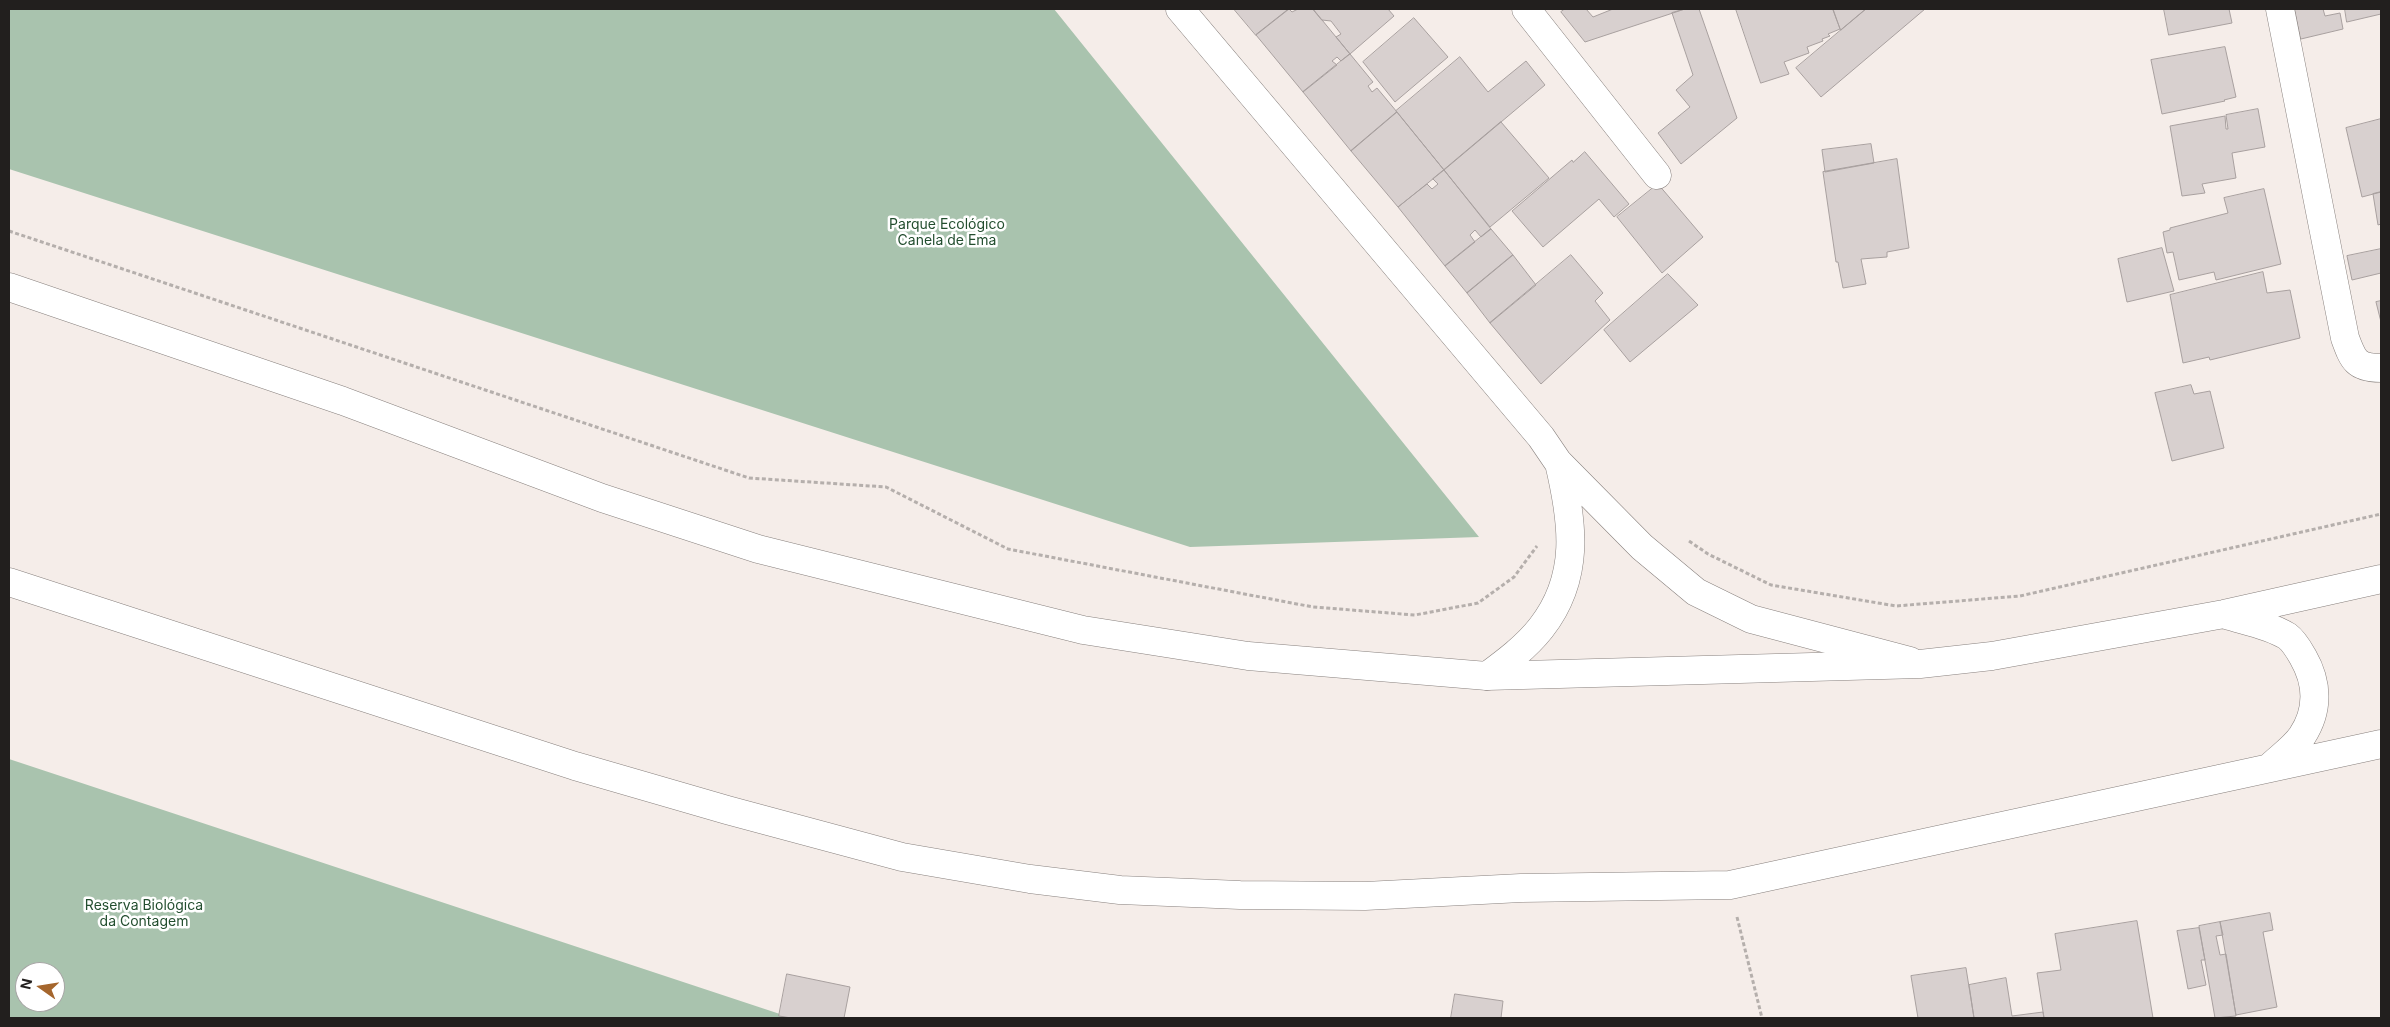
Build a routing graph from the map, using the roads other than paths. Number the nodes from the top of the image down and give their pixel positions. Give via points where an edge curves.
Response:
1 (1180, 9) edge
2 (1526, 9) edge
3 (2280, 9) edge
4 (1656, 175) dead end
5 (9, 287) edge
6 (2381, 368) edge
7 (1558, 462) junction
8 (2381, 579) edge
9 (9, 582) edge
10 (2224, 614) junction
11 (1920, 664) junction
12 (1487, 676) junction
13 (2381, 744) edge
14 (2268, 769) junction

1 - 7 main road via 1541,437
2 - 4 main road
3 - 6 main road via 2345,338 2353,359 2366,368
5 - 12 main road via 343,400 602,498 758,549 1083,630 1248,656
7 - 11 main road via 1642,547 1696,592 1751,619
7 - 12 main road via 1571,529 1570,567 1561,593 1542,628
8 - 10 main road
9 - 14 main road via 576,766 727,810 902,857 1030,879 1120,890 1365,896 1521,888 1730,885
10 - 11 main road via 1992,656
10 - 14 main road via 2288,637 2298,647 2316,690 2312,715 2302,737
11 - 12 main road
13 - 14 main road

